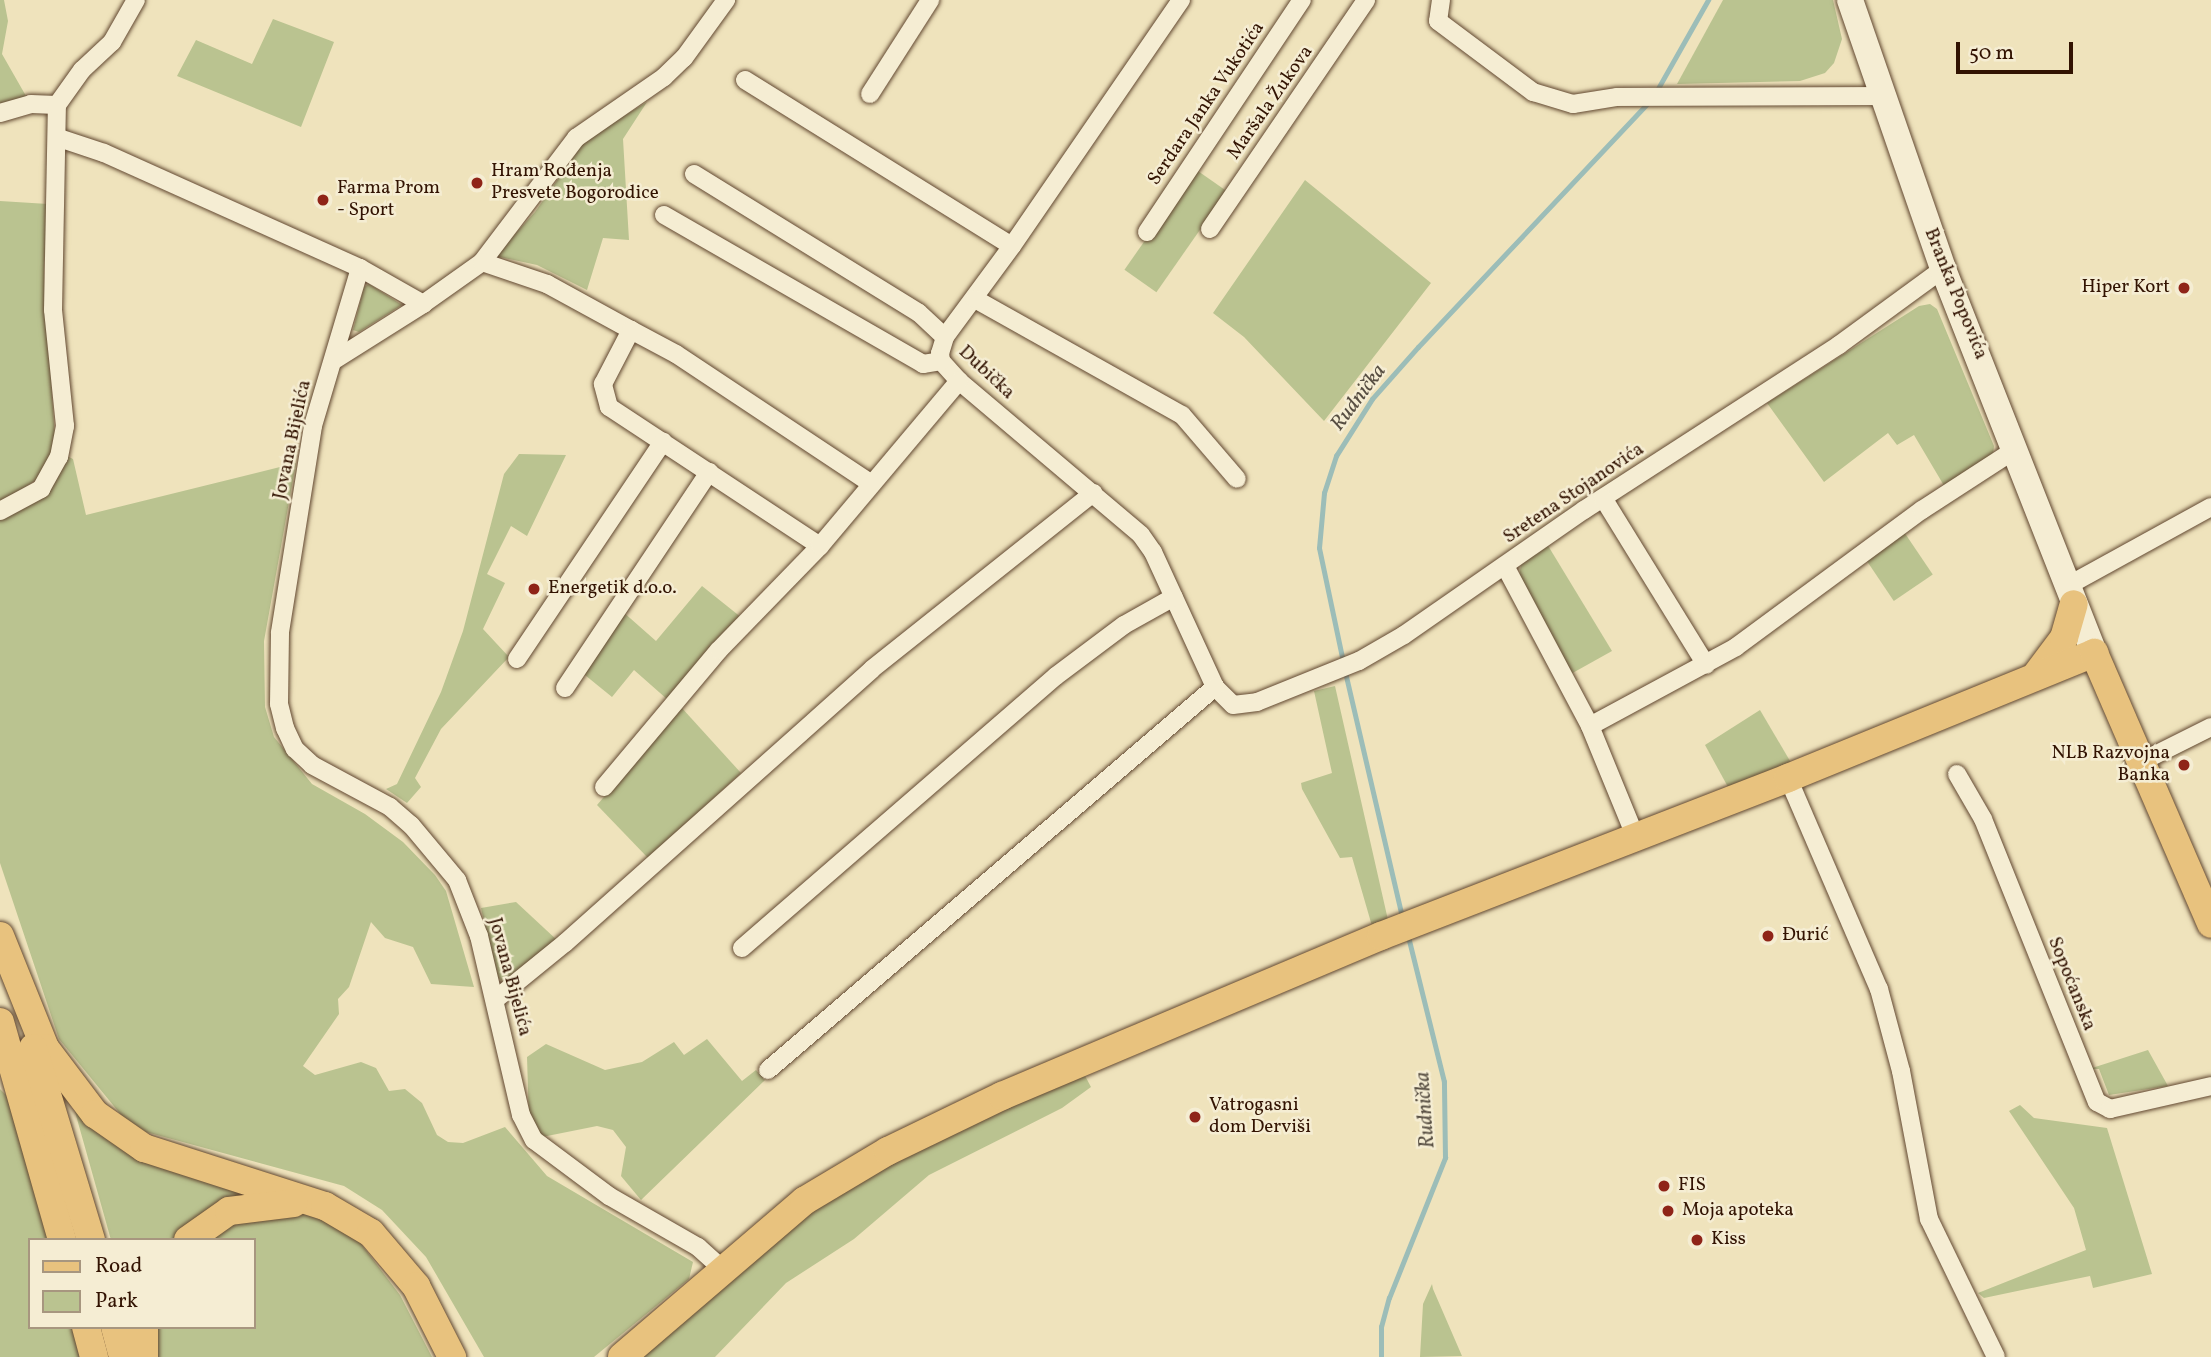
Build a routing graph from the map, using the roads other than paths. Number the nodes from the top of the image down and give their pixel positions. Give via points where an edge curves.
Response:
1 (136, 0) edge
2 (726, 0) edge
3 (930, 0) edge
4 (1181, 0) edge
5 (1302, 0) edge
6 (1366, 0) edge
7 (1441, 0) edge
8 (1850, 0) edge
9 (745, 80) dead end
10 (870, 94) dead end
11 (1881, 96) junction
12 (57, 105) junction
13 (0, 113) edge
14 (59, 138) junction
15 (694, 174) dead end
16 (664, 215) dead end
17 (1210, 229) dead end
18 (1147, 232) dead end
19 (1012, 246) junction
20 (482, 262) junction
21 (360, 268) junction
22 (1943, 269) junction
23 (975, 299) junction
24 (423, 304) junction
25 (631, 330) junction
26 (945, 337) junction
27 (333, 361) junction
28 (941, 361) junction
29 (959, 381) junction
30 (663, 442) junction
31 (2016, 449) junction
32 (709, 472) junction
33 (1237, 479) dead end
34 (873, 484) junction
35 (1093, 493) junction
36 (1603, 498) junction
37 (2211, 507) edge
38 (0, 511) edge
39 (820, 546) junction
40 (1505, 566) junction
41 (2072, 594) junction
42 (1174, 597) junction
43 (2094, 653) junction
44 (517, 659) dead end
45 (1706, 665) junction
46 (2030, 680) junction
47 (1215, 687) junction
48 (565, 688) dead end
49 (2115, 703) junction
50 (1590, 726) junction
51 (2211, 727) edge
52 (2143, 761) junction
53 (1957, 774) dead end
54 (1788, 778) junction
55 (604, 787) dead end
56 (1636, 838) junction
57 (2211, 924) edge
58 (0, 936) edge
59 (0, 943) edge
60 (742, 948) dead end
61 (496, 999) junction
62 (0, 1022) edge
63 (768, 1070) dead end
64 (2211, 1086) edge
65 (310, 1203) junction
66 (61, 1238) edge
67 (90, 1238) edge
68 (191, 1238) edge
69 (721, 1268) junction
70 (87, 1329) edge
71 (116, 1329) edge
72 (145, 1329) edge
73 (624, 1354) edge
74 (452, 1355) edge
75 (94, 1357) edge
76 (123, 1357) edge
77 (144, 1357) edge
78 (1996, 1357) edge

1 - 12 street via 113,42 82,70
2 - 20 street via 684,58 664,77 576,138
3 - 10 street
4 - 19 street, Dubička
5 - 18 street, Serdara Janka Vukotića
6 - 17 street, Maršala Žukova
7 - 11 street via 1438,21 1533,92 1573,104 1617,97
8 - 11 main road, Branka Popovića
9 - 19 street
11 - 22 main road, Branka Popovića
12 - 13 street via 31,104
12 - 14 street
14 - 21 street via 104,153
14 - 38 street via 53,310 65,426 58,457 41,489
15 - 26 street via 919,313
16 - 28 street via 923,364
19 - 23 street, Dubička
20 - 24 street
20 - 25 street via 547,284
21 - 24 street
21 - 27 street, Jovana Bijelića
22 - 31 main road, Branka Popovića
22 - 36 street, Sretena Stojanovića via 1839,345
23 - 26 street, Dubička
23 - 33 street via 1182,415
24 - 27 street
25 - 30 street via 603,384 604,401
25 - 34 street via 676,354
26 - 28 street, Dubička
27 - 61 street, Jovana Bijelića via 313,426 280,633 279,704 285,728 295,749 312,765 390,807 444,862 479,936
28 - 29 street, Dubička
29 - 34 street
29 - 35 street, Dubička
30 - 32 street
30 - 44 street
31 - 41 main road, Branka Popovića
31 - 45 street via 1922,510
32 - 39 street
32 - 48 street
34 - 39 street
35 - 42 street, Dubička via 1141,535
35 - 61 street via 872,669
36 - 40 street, Sretena Stojanovića
36 - 45 street
37 - 41 street
39 - 55 street via 719,650
40 - 47 street, Sretena Stojanovića via 1359,661 1244,705 1228,702
40 - 50 street
41 - 43 main road, Branka Popovića
41 - 46 main road via 2064,639
42 - 47 street, Dubička
42 - 60 street via 1124,625 1056,676
43 - 46 main road
43 - 49 main road, Branka Popovića
45 - 50 street
46 - 49 main road via 2049,677 2089,682
46 - 54 main road
47 - 63 street
49 - 52 main road, Branka Popovića
50 - 56 street
51 - 52 street
52 - 57 main road, Branka Popovića
53 - 64 street, Sopoćanska via 1983,819 2097,1102 2110,1110
54 - 56 main road
54 - 78 street via 1879,989 1901,1071 1929,1219
56 - 69 main road via 1125,1040 888,1151 804,1201
58 - 65 main road via 45,1048 67,1081 107,1125 128,1140 171,1158
59 - 67 main road
61 - 69 street, Jovana Bijelića via 521,1115 541,1150 609,1196 689,1241
62 - 66 main road
65 - 68 main road via 229,1211
65 - 74 main road via 325,1206 371,1233 395,1257
69 - 73 main road
70 - 75 main road
71 - 76 main road
72 - 77 main road

